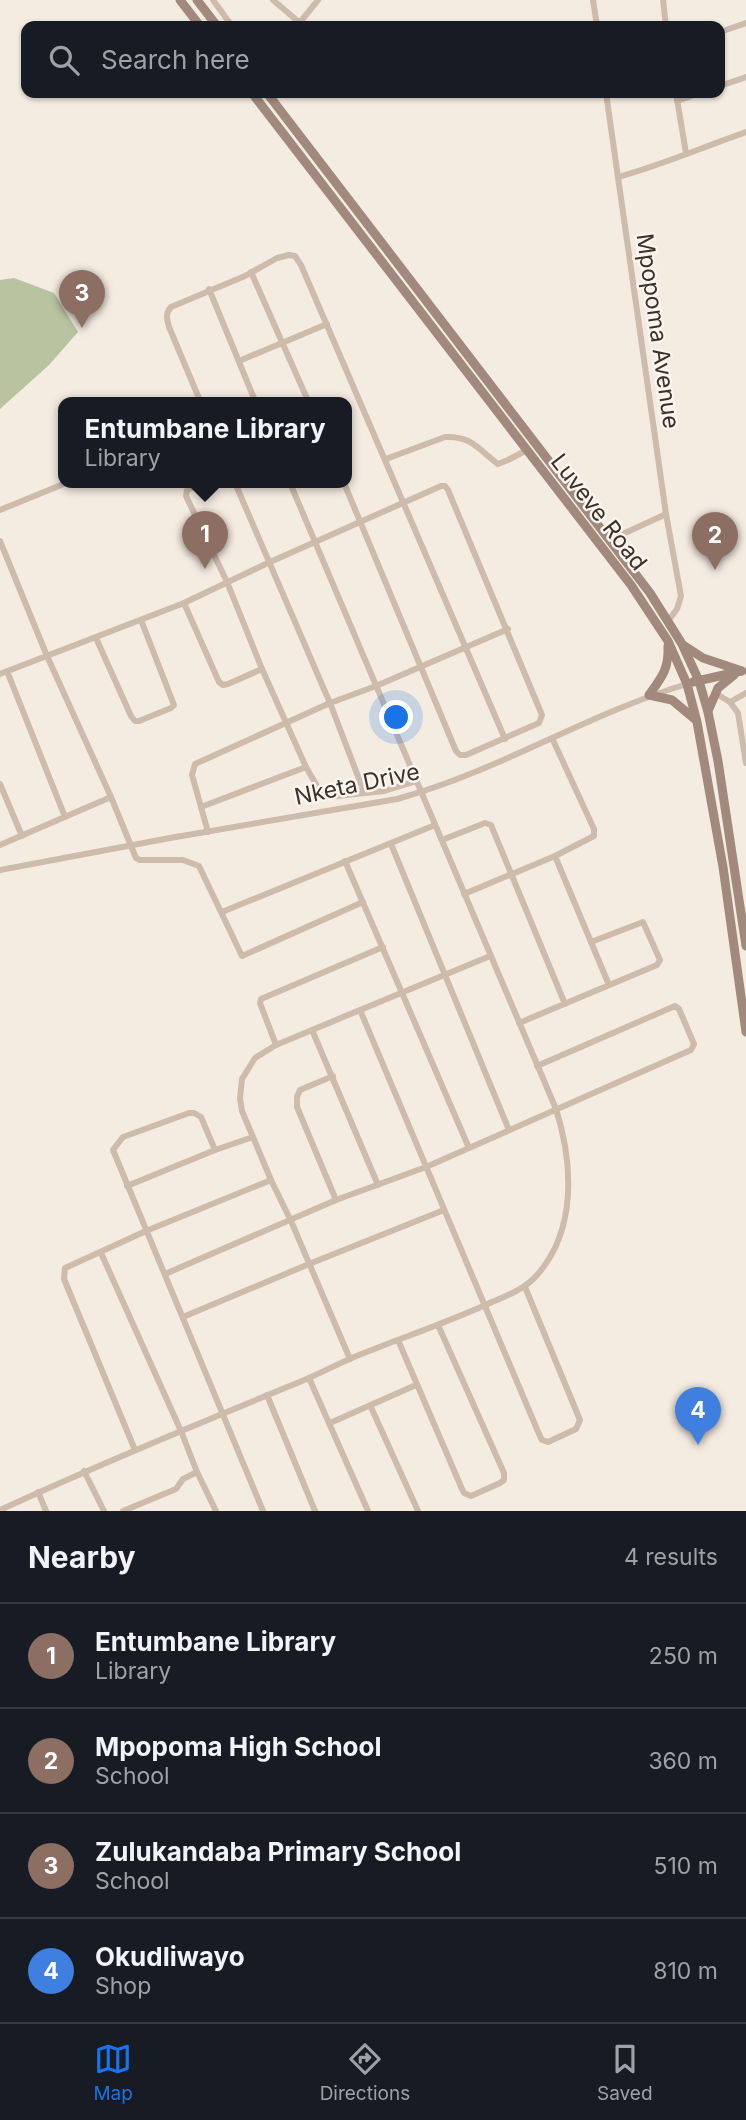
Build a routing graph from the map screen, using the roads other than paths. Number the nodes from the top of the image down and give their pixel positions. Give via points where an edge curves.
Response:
1 (180, 0) edge
2 (197, 0) edge
3 (213, 0) edge
4 (272, 0) edge
5 (318, 0) edge
6 (593, 0) edge
7 (663, 0) edge
8 (196, 21) edge
9 (213, 21) edge
10 (228, 21) edge
11 (295, 21) edge
12 (300, 21) edge
13 (596, 21) edge
14 (665, 21) edge
15 (746, 23) edge
16 (725, 30) edge
17 (746, 77) edge
18 (725, 84) edge
19 (255, 98) edge
20 (271, 98) edge
21 (607, 98) edge
22 (676, 98) edge
23 (746, 132) edge
24 (686, 153) junction
25 (618, 177) junction
26 (251, 272) junction
27 (209, 289) junction
28 (327, 324) junction
29 (283, 341) junction
30 (239, 361) junction
31 (199, 397) edge
32 (253, 397) edge
33 (306, 397) edge
34 (527, 450) junction
35 (386, 459) junction
36 (58, 486) edge
37 (191, 488) edge
38 (237, 488) edge
39 (292, 488) edge
40 (346, 488) edge
41 (404, 503) junction
42 (0, 510) edge
43 (666, 513) junction
44 (361, 522) junction
45 (610, 540) junction
46 (0, 541) edge
47 (315, 542) junction
48 (270, 562) junction
49 (227, 582) junction
50 (184, 603) junction
51 (141, 620) junction
52 (668, 621) junction
53 (508, 629) junction
54 (96, 638) junction
55 (668, 641) junction
56 (682, 644) junction
57 (465, 648) junction
58 (47, 656) junction
59 (421, 667) junction
60 (262, 669) junction
61 (744, 670) edge
62 (4, 673) edge
63 (699, 681) junction
64 (687, 684) junction
65 (376, 685) junction
66 (715, 693) junction
67 (746, 693) edge
68 (649, 695) junction
69 (730, 702) junction
70 (330, 703) junction
71 (708, 712) junction
72 (287, 722) junction
73 (697, 722) junction
74 (552, 738) junction
75 (505, 739) junction
76 (746, 762) edge
77 (306, 767) junction
78 (417, 781) junction
79 (0, 784) edge
80 (364, 792) junction
81 (422, 793) junction
82 (111, 797) junction
83 (201, 807) junction
84 (65, 817) junction
85 (435, 825) junction
86 (208, 832) junction
87 (22, 836) junction
88 (442, 840) junction
89 (391, 844) junction
90 (0, 845) edge
91 (130, 845) junction
92 (555, 856) junction
93 (345, 861) junction
94 (0, 870) edge
95 (511, 874) junction
96 (464, 894) junction
97 (363, 902) junction
98 (222, 912) junction
99 (591, 942) junction
100 (746, 946) edge
101 (383, 947) junction
102 (490, 956) junction
103 (444, 974) junction
104 (608, 985) junction
105 (402, 992) junction
106 (565, 1004) junction
107 (360, 1010) junction
108 (519, 1023) junction
109 (312, 1030) junction
110 (746, 1031) edge
111 (276, 1045) junction
112 (537, 1066) junction
113 (333, 1076) junction
114 (556, 1110) junction
115 (509, 1130) junction
116 (253, 1137) junction
117 (469, 1148) junction
118 (215, 1150) junction
119 (426, 1167) junction
120 (271, 1180) junction
121 (378, 1185) junction
122 (127, 1186) junction
123 (336, 1200) junction
124 (444, 1210) junction
125 (291, 1221) junction
126 (146, 1231) junction
127 (102, 1253) junction
128 (309, 1264) junction
129 (165, 1274) junction
130 (525, 1287) junction
131 (484, 1306) junction
132 (183, 1317) junction
133 (438, 1325) junction
134 (398, 1340) junction
135 (350, 1359) junction
136 (309, 1378) junction
137 (415, 1385) junction
138 (267, 1395) junction
139 (370, 1405) junction
140 (222, 1413) junction
141 (330, 1423) junction
142 (181, 1431) junction
143 (135, 1450) junction
144 (84, 1471) junction
145 (197, 1472) junction
146 (38, 1492) junction
147 (0, 1509) edge
148 (46, 1511) edge
149 (104, 1511) edge
150 (123, 1511) edge
151 (216, 1511) edge
152 (263, 1511) edge
153 (315, 1511) edge
154 (368, 1511) edge
155 (418, 1511) edge

1 - 8 street
2 - 9 street
3 - 10 street
4 - 11 street
5 - 12 street
6 - 13 street
7 - 14 street
15 - 16 street
17 - 18 street
19 - 34 street, Luveve Road
20 - 45 street, Luveve Road
21 - 25 street, Mpopoma Avenue
22 - 24 street
23 - 24 street
24 - 25 street
25 - 43 street, Mpopoma Avenue
26 - 27 street
26 - 28 street via 277,258 295,256
26 - 29 street
27 - 30 street
27 - 31 street via 170,307 166,317
28 - 29 street
28 - 35 street
29 - 30 street
29 - 33 street
30 - 32 street
34 - 35 street via 498,464 470,441 445,437
34 - 55 street, Luveve Road via 631,584
35 - 41 street
36 - 42 street
37 - 49 street via 186,496
38 - 48 street
39 - 47 street
40 - 44 street
41 - 44 street
41 - 53 street via 445,486
41 - 57 street
43 - 45 street
43 - 52 street, Mpopoma Avenue via 681,596
44 - 47 street
44 - 59 street
45 - 52 street, Luveve Road
46 - 58 street
47 - 48 street
47 - 65 street
48 - 49 street
48 - 70 street
49 - 50 street
49 - 60 street
50 - 51 street
50 - 60 street via 219,682 228,684
51 - 54 street
51 - 54 street via 174,705 139,721 131,716
52 - 56 street, Luveve Road
53 - 57 street
53 - 75 street via 542,715 540,723
54 - 58 street
55 - 64 street, Luveve Road
55 - 68 street via 668,664
56 - 61 street via 702,658
56 - 63 street, Luveve Road
57 - 59 street
57 - 75 street
58 - 62 street
58 - 82 street
59 - 65 street
59 - 75 street via 460,755
60 - 72 street
61 - 63 street, Nketa Drive
61 - 66 street
62 - 84 street
63 - 64 street, Nketa Drive
63 - 71 street, Luveve Road
64 - 68 street, Nketa Drive
64 - 73 street, Luveve Road
65 - 70 street
65 - 78 street
66 - 69 street
66 - 71 street
67 - 69 street
68 - 73 street via 672,700
68 - 74 street, Nketa Drive
69 - 76 street via 738,713
70 - 72 street
70 - 80 street
71 - 100 street, Luveve Road
72 - 77 street
72 - 83 street via 195,764 192,775
73 - 110 street, Luveve Road
74 - 81 street, Nketa Drive
74 - 92 street via 595,833
77 - 80 street via 325,797
77 - 83 street
78 - 80 street
78 - 81 street
79 - 87 street
81 - 85 street
81 - 86 street, Nketa Drive
82 - 84 street
82 - 91 street
83 - 86 street
84 - 87 street
85 - 88 street
85 - 89 street
86 - 91 street, Nketa Drive
87 - 90 street
88 - 95 street via 488,823
88 - 96 street
89 - 93 street
89 - 103 street
91 - 94 street, Nketa Drive
91 - 98 street via 137,860 183,860 199,866
92 - 95 street
92 - 99 street
93 - 97 street
93 - 98 street
95 - 96 street
95 - 106 street
96 - 102 street
97 - 98 street via 244,956 239,954
97 - 101 street
99 - 104 street
99 - 104 street via 643,922 660,958 657,965
101 - 105 street
101 - 111 street via 261,999
102 - 103 street
102 - 108 street
103 - 105 street
103 - 115 street
104 - 106 street
105 - 107 street
105 - 117 street
106 - 108 street
107 - 109 street
107 - 119 street
108 - 112 street
109 - 111 street
109 - 113 street
111 - 116 street via 255,1058 242,1079 242,1111
112 - 114 street
112 - 114 street via 676,1006 693,1040 691,1050
113 - 121 street
113 - 123 street via 300,1090 297,1107
114 - 115 street
114 - 130 street via 567,1162 568,1208 547,1262
115 - 117 street
116 - 118 street
116 - 120 street
117 - 119 street
118 - 122 street
118 - 122 street via 201,1117 194,1113 123,1137 113,1150
119 - 121 street
119 - 124 street
120 - 125 street
120 - 126 street
121 - 123 street
122 - 126 street
123 - 125 street
124 - 128 street
124 - 131 street
125 - 128 street
125 - 129 street
126 - 127 street
126 - 129 street
127 - 142 street
127 - 143 street via 65,1268 63,1276
128 - 132 street
128 - 135 street
129 - 132 street
130 - 131 street
130 - 131 street via 580,1420 576,1429 548,1442 539,1434
131 - 133 street
132 - 140 street
133 - 134 street
133 - 137 street via 504,1480 471,1496 464,1493
134 - 135 street
134 - 137 street
135 - 136 street
136 - 138 street
136 - 141 street
137 - 139 street
138 - 140 street
138 - 153 street
139 - 141 street
139 - 155 street
140 - 142 street
140 - 152 street
141 - 154 street
142 - 143 street
142 - 145 street
143 - 144 street
144 - 146 street
144 - 149 street
145 - 150 street via 176,1489
145 - 151 street
146 - 147 street
146 - 148 street

